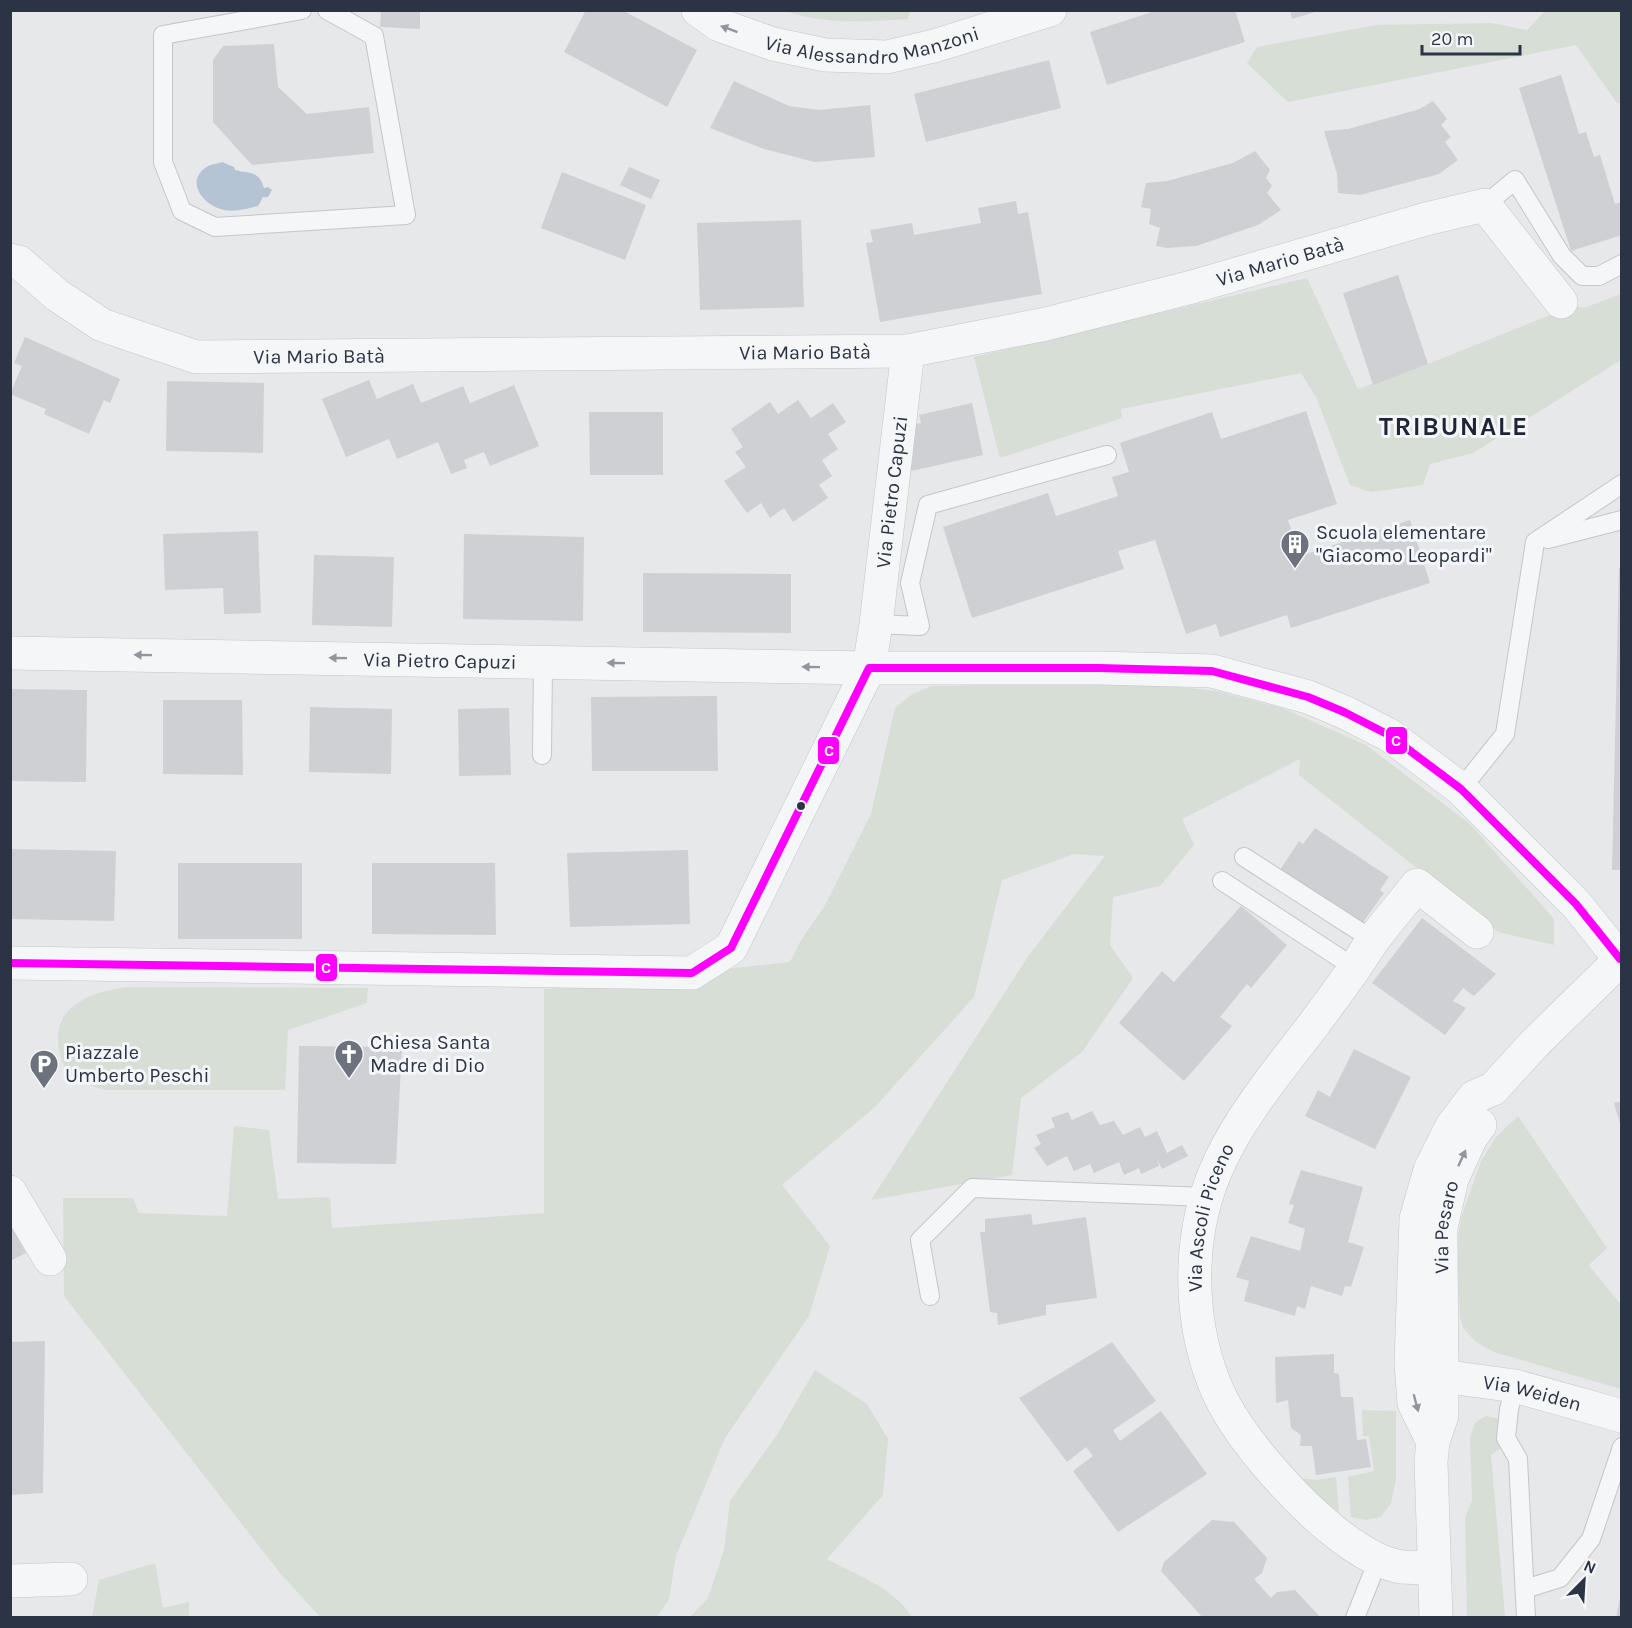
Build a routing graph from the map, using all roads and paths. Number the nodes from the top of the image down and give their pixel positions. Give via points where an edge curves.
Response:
1 (302, 10) edge
2 (327, 10) edge
3 (698, 10) edge
4 (1050, 10) edge
5 (1485, 205) junction
6 (10, 260) edge
7 (1622, 264) edge
8 (1561, 302) dead end
9 (908, 351) junction
10 (1107, 455) dead end
11 (1622, 484) edge
12 (1622, 520) edge
13 (1535, 542) junction
14 (876, 624) junction
15 (10, 653) edge
16 (543, 662) junction
17 (869, 668) junction
18 (542, 755) dead end
19 (1461, 789) junction
20 (1244, 857) dead end
21 (1222, 881) dead end
22 (1476, 932) dead end
23 (1373, 940) junction
24 (1621, 958) edge
25 (10, 963) edge
26 (1355, 968) junction
27 (1493, 1089) junction
28 (10, 1192) edge
29 (1207, 1197) junction
30 (1416, 1219) junction
31 (50, 1259) dead end
32 (930, 1296) dead end
33 (1442, 1376) junction
34 (1515, 1386) junction
35 (1622, 1416) edge
36 (1433, 1442) junction
37 (1622, 1447) edge
38 (1378, 1560) junction
39 (1434, 1567) junction
40 (71, 1579) dead end
41 (10, 1581) edge
42 (1525, 1589) junction
43 (1355, 1617) edge
44 (1436, 1617) edge
45 (1526, 1617) edge

1 - 2 lane via 163,34 163,162 182,211 215,227 406,215 374,36
4 -> 3 street, Via Alessandro Manzoni via 887,57 825,55 773,45 719,25
5 - 7 lane via 1515,180 1562,256 1582,276 1599,276
5 - 8 street
5 - 9 street, Via Mario Batà via 1046,324
6 - 9 street, Via Mario Batà via 19,262 57,295 102,325 196,357
9 - 14 street, Via Pietro Capuzi
10 - 14 lane via 928,505 910,583 920,627
11 - 13 lane
12 - 13 lane
13 - 19 lane via 1505,734
14 - 17 street, Via Pietro Capuzi
16 -> 15 street, Via Pietro Capuzi
17 -> 16 street, Via Pietro Capuzi
16 - 18 lane
17 - 19 street via 1212,671 1308,697 1344,712 1389,735
17 - 25 street, Via Pietro Capuzi via 731,948 692,973
19 - 24 street via 1576,904
20 - 23 lane
21 - 26 lane
22 - 23 street, Via Ascoli Piceno via 1417,885
23 - 26 street, Via Ascoli Piceno
24 - 27 street, Via Pesaro
26 - 29 street, Via Ascoli Piceno via 1240,1126 1221,1159
27 - 30 street, Via Pesaro via 1474,1097 1452,1126 1430,1170
33 -> 27 street, Via Pesaro via 1441,1227 1452,1179 1493,1105
28 - 31 street
29 - 32 lane via 972,1188 920,1240
29 - 38 street, Via Ascoli Piceno via 1194,1257 1195,1294 1214,1381 1232,1417 1258,1454 1296,1497 1339,1535
30 - 33 street, Via Pesaro via 1424,1226 1428,1367
30 -> 36 street, Via Pesaro via 1411,1364 1414,1403
33 - 34 street, Via Weiden
33 - 36 street, Via Pesaro via 1442,1415
34 - 35 street, Via Weiden
34 - 42 lane via 1506,1438 1518,1459
36 - 39 street, Via Pesaro
37 - 42 lane via 1591,1539 1560,1578
38 - 39 street, Via Ascoli Piceno
38 - 43 lane
39 - 44 street, Via Pesaro
40 - 41 street
42 - 45 lane

